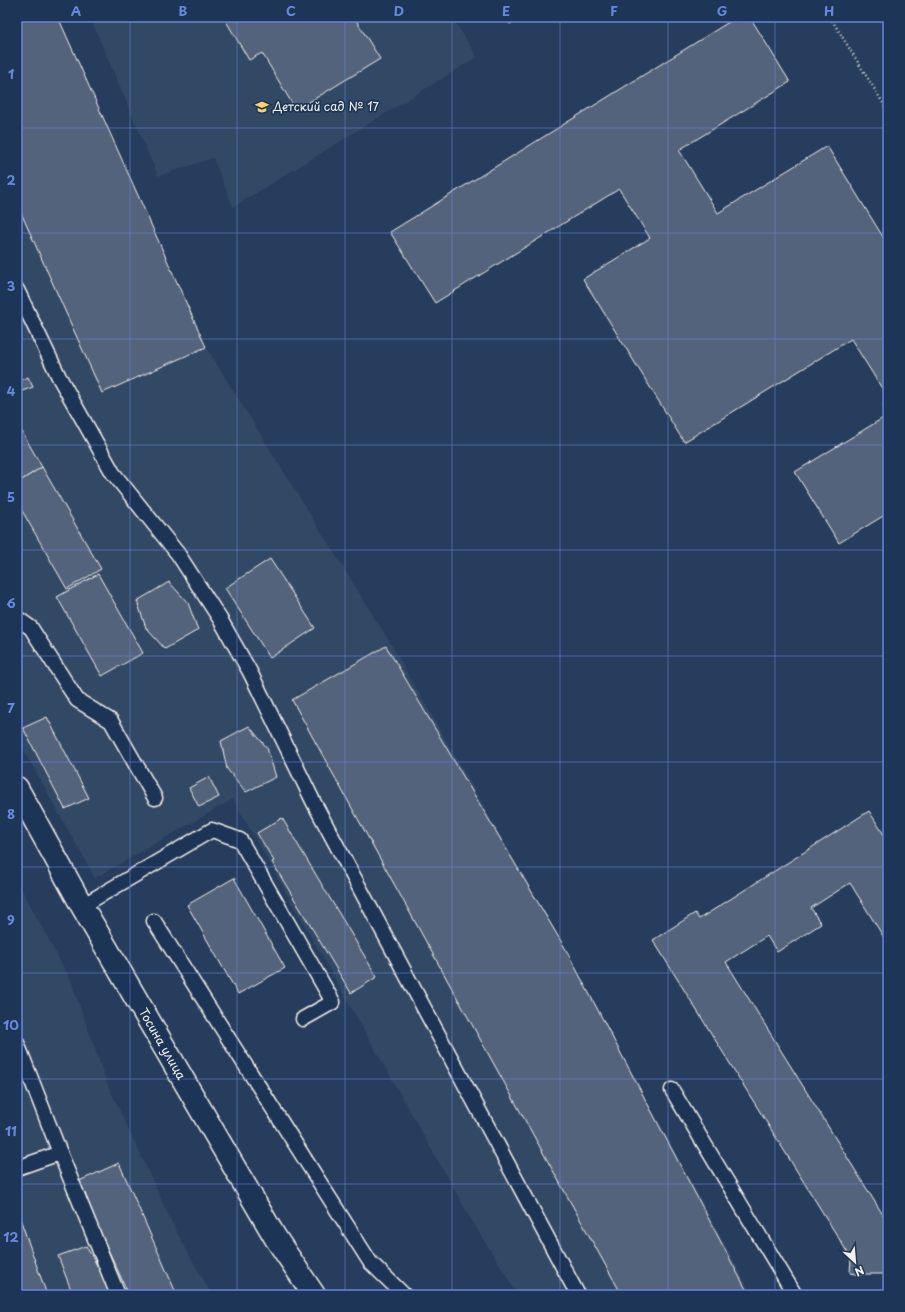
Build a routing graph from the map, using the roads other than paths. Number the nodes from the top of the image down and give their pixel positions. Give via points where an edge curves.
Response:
1 (17, 290) edge
2 (17, 618) edge
3 (17, 788) edge
4 (155, 798) dead end
5 (82, 906) junction
6 (154, 921) dead end
7 (303, 1019) dead end
8 (17, 1043) edge
9 (672, 1090) dead end
10 (60, 1153) junction
11 (17, 1168) edge
12 (118, 1295) edge
13 (314, 1295) edge
14 (404, 1295) edge
15 (578, 1295) edge
16 (795, 1295) edge

1 - 15 lane via 59,377 113,473 178,554 250,672 314,803
2 - 4 lane via 31,628 77,700 112,721
3 - 5 street, Тосина улица
5 - 7 lane via 212,830 240,840 333,1002
5 - 13 street, Тосина улица via 275,1237
6 - 14 lane via 370,1262
8 - 10 lane
9 - 16 lane
10 - 11 lane
10 - 12 lane

